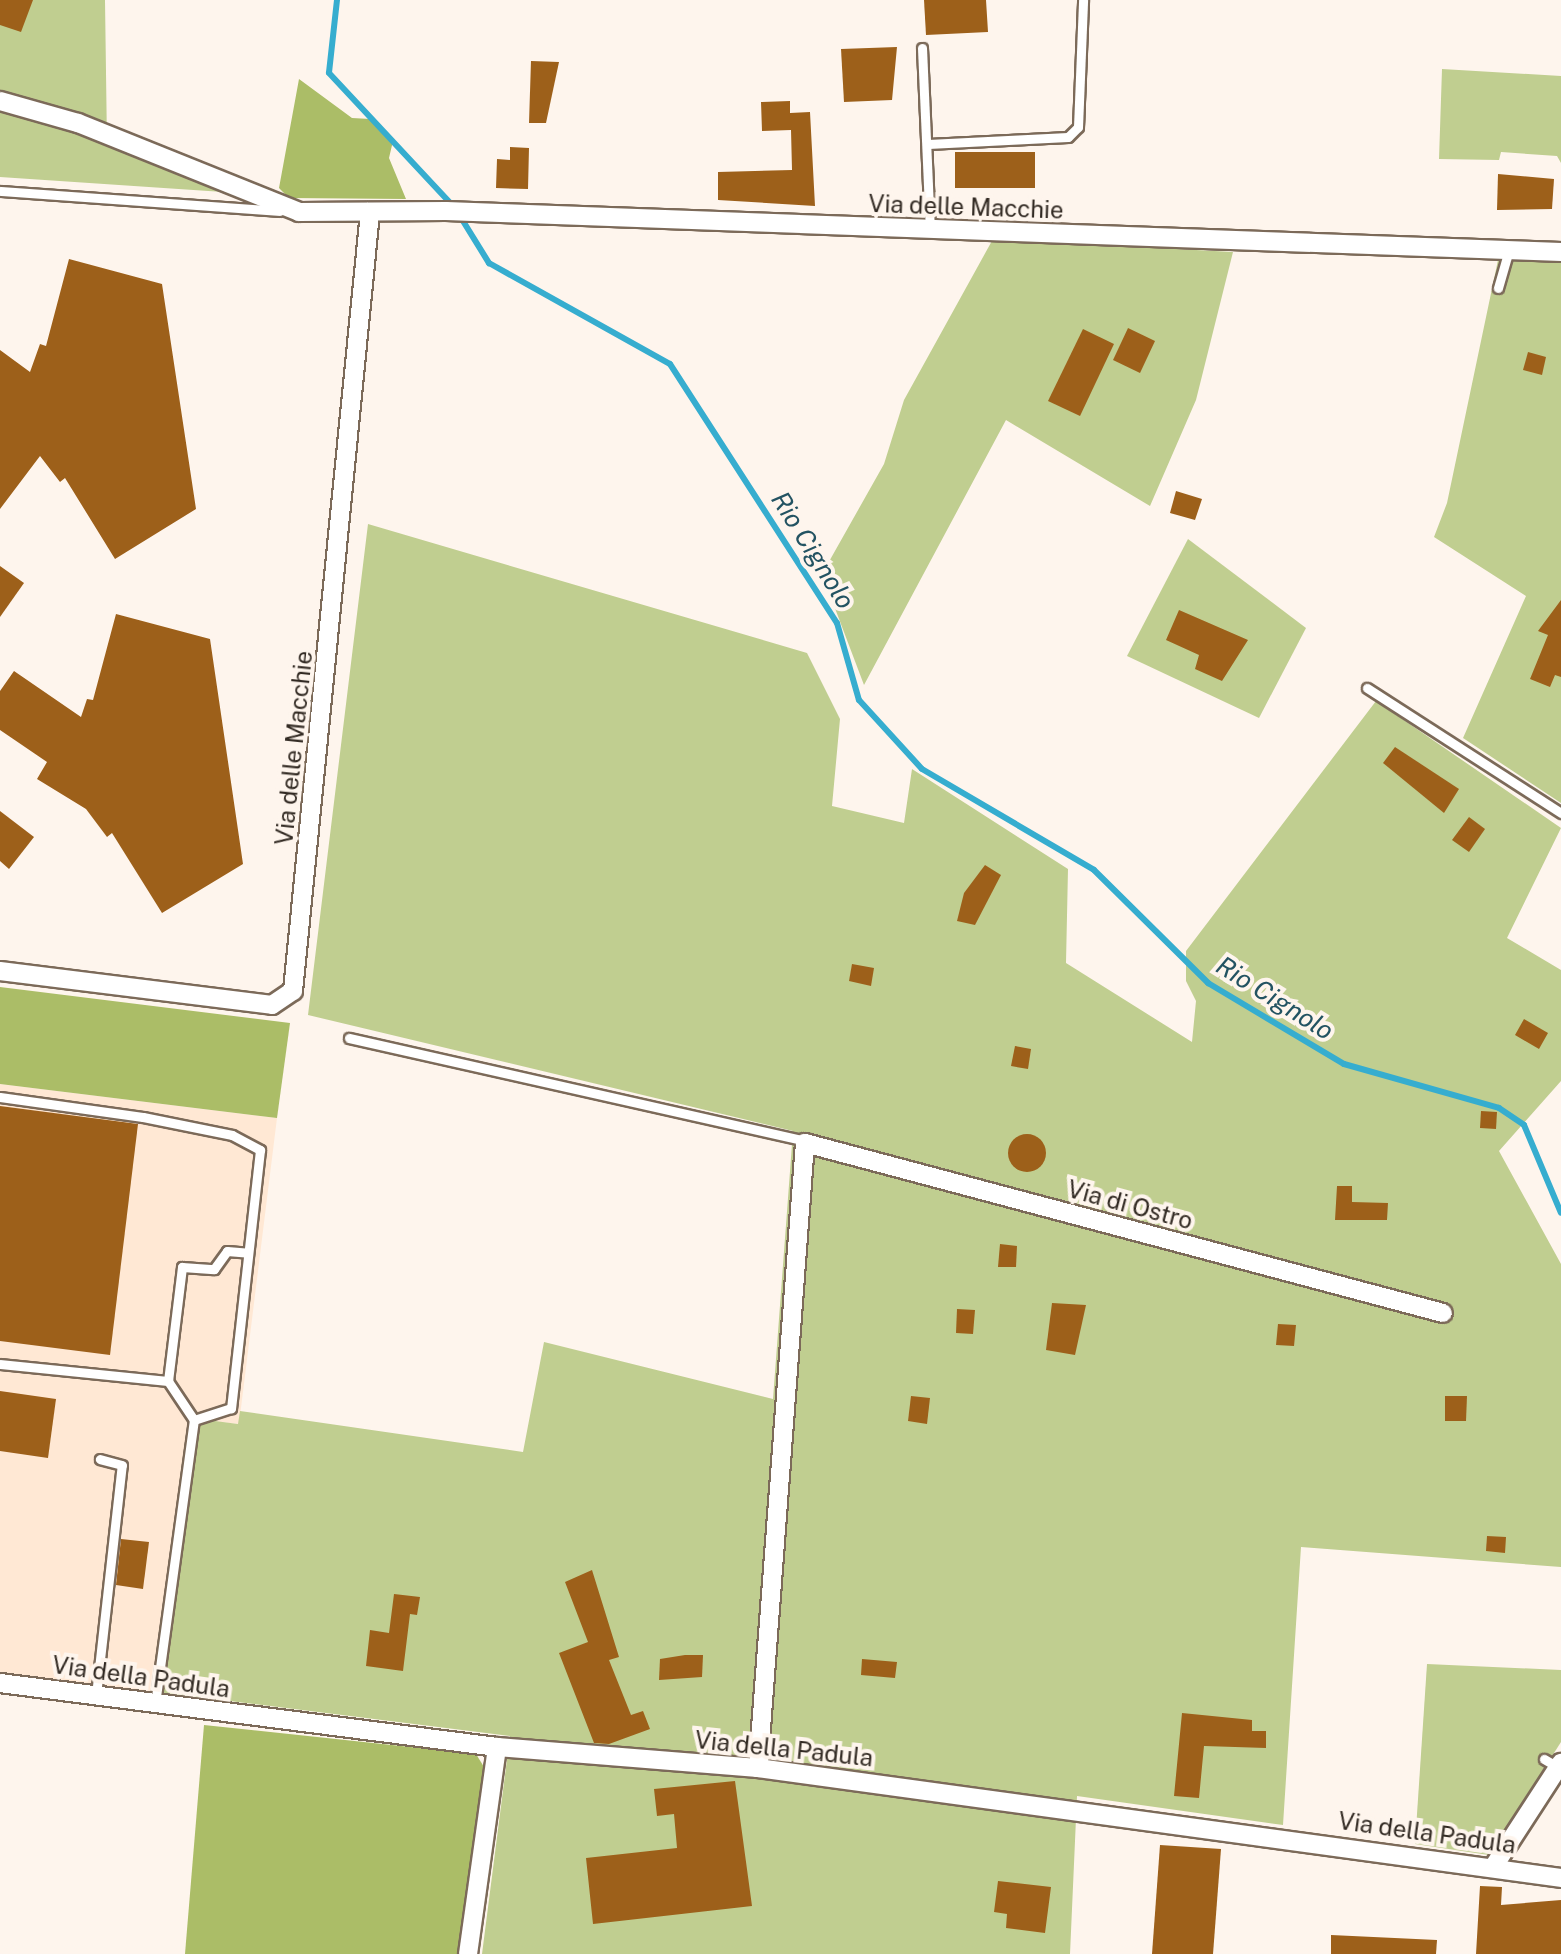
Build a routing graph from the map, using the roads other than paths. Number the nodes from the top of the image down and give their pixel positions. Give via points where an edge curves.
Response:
1 (1083, 0) edge
2 (922, 48) dead end
3 (0, 101) edge
4 (928, 144) junction
5 (0, 191) edge
6 (299, 212) junction
7 (370, 212) junction
8 (930, 230) junction
9 (1509, 250) junction
10 (1561, 252) edge
11 (1498, 288) dead end
12 (1367, 688) dead end
13 (1561, 813) edge
14 (0, 971) edge
15 (349, 1038) dead end
16 (0, 1097) edge
17 (805, 1139) junction
18 (248, 1253) junction
19 (1443, 1313) dead end
20 (0, 1364) edge
21 (168, 1381) junction
22 (194, 1420) junction
23 (100, 1459) dead end
24 (0, 1683) edge
25 (96, 1695) junction
26 (155, 1704) junction
27 (497, 1747) junction
28 (1554, 1763) edge
29 (758, 1768) junction
30 (1494, 1866) junction
31 (1561, 1878) edge
32 (468, 1954) edge

1 - 4 lane via 1078,127 1068,137
2 - 4 lane
3 - 6 street, Via delle Macchie via 78,123
4 - 8 lane
5 - 6 lane, Via delle Macchie
6 - 7 street, Via delle Macchie
7 - 8 street, Via delle Macchie
7 - 14 street, Via delle Macchie via 293,991 272,1005
8 - 9 street, Via delle Macchie
9 - 10 street, Via delle Macchie
9 - 11 lane
12 - 13 lane
15 - 17 lane
16 - 18 lane via 232,1135 260,1150
17 - 19 street, Via di Ostro
17 - 29 street
18 - 21 lane via 227,1251 214,1269 182,1267
18 - 22 lane via 231,1408
20 - 21 lane
21 - 22 lane
22 - 26 lane
23 - 25 lane via 122,1465
24 - 25 street, Via della Padula
25 - 26 street, Via della Padula
26 - 27 street, Via della Padula
27 - 29 street, Via della Padula
27 - 32 street
28 - 30 street
29 - 30 street, Via della Padula
30 - 31 street, Via della Padula

